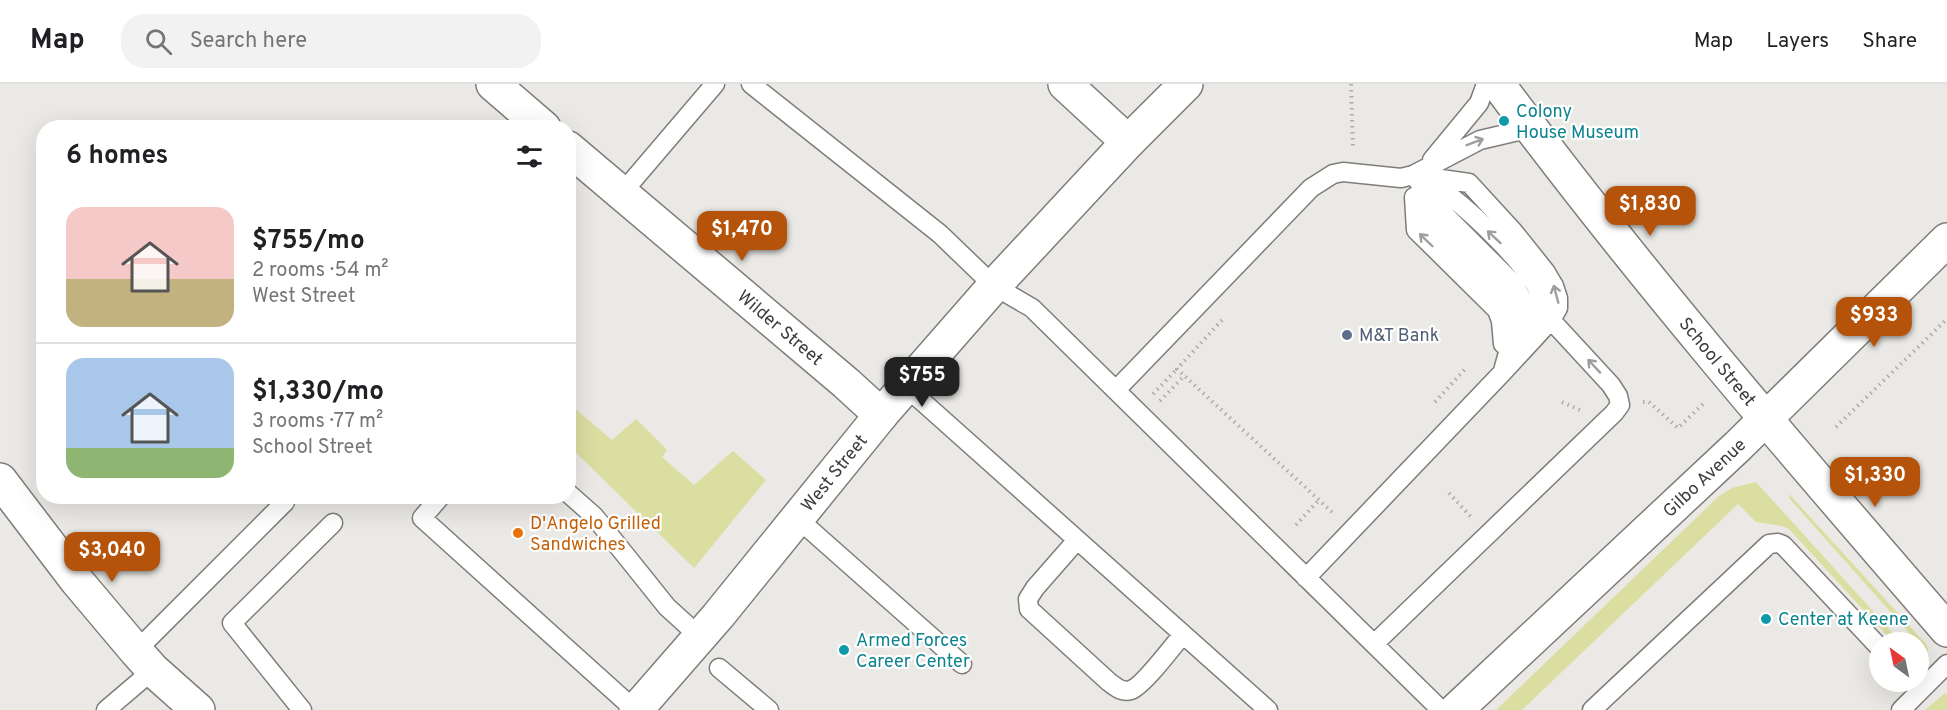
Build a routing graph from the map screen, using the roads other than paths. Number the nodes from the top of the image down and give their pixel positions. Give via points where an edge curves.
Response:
1 (493, 84) edge
2 (715, 84) edge
3 (751, 84) edge
4 (1065, 84) edge
5 (1186, 84) edge
6 (1486, 84) edge
7 (1498, 84) edge
8 (535, 120) edge
9 (1531, 128) junction
10 (1128, 142) junction
11 (576, 155) edge
12 (1419, 172) junction
13 (622, 193) junction
14 (1947, 240) edge
15 (994, 286) junction
16 (1551, 320) junction
17 (1502, 373) junction
18 (906, 387) junction
19 (1116, 390) junction
20 (881, 416) junction
21 (1765, 420) junction
22 (0, 480) edge
23 (576, 500) edge
24 (283, 504) edge
25 (434, 504) edge
26 (798, 518) junction
27 (333, 523) dead end
28 (1077, 540) junction
29 (1306, 578) junction
30 (1947, 630) edge
31 (1183, 634) junction
32 (1869, 636) edge
33 (700, 638) junction
34 (1374, 645) junction
35 (144, 661) junction
36 (962, 664) dead end
37 (1947, 664) edge
38 (719, 668) dead end
39 (1929, 677) edge
40 (1912, 692) edge
41 (106, 710) edge
42 (198, 710) edge
43 (302, 710) edge
44 (636, 710) edge
45 (769, 710) edge
46 (1268, 710) edge
47 (1441, 710) edge
48 (1456, 710) edge
49 (1592, 710) edge
50 (1901, 710) edge

1 - 8 street
2 - 13 lane
3 - 15 lane via 940,234
4 - 10 street
5 - 10 street, West Street
6 - 12 lane via 1479,103
7 - 9 street, School Street
12 -> 9 lane via 1480,140
9 - 21 street, School Street
10 - 15 street, West Street
11 - 13 street, Wilder Street
16 -> 12 lane via 1558,308 1554,286 1513,231 1469,183
17 -> 12 lane via 1503,334 1497,310 1416,230
12 - 17 lane via 1436,206 1513,283 1525,304 1527,316
12 - 19 lane via 1401,178 1343,172 1322,180
13 - 20 street, Wilder Street
14 - 21 street, Gilbo Avenue
15 - 18 street, West Street
15 - 19 lane via 1032,308
16 - 17 lane
34 -> 16 lane via 1617,409 1618,396 1611,385
17 - 29 lane
18 - 20 street, West Street
18 - 28 lane
19 - 29 lane
20 - 26 street, West Street
21 - 30 street, School Street
21 - 48 street, Gilbo Avenue
22 - 35 street
23 - 33 lane via 594,516 667,607
24 - 35 lane
25 - 44 lane via 422,518
26 - 33 street, West Street
26 - 36 lane
27 - 43 lane via 232,623
28 - 31 lane
28 - 31 lane via 1035,588 1028,599 1029,609 1109,682 1121,690 1141,684
29 - 34 lane
31 - 46 lane
32 - 49 lane via 1783,545 1769,544
33 - 44 street, West Street
34 - 47 lane
35 - 41 lane
35 - 42 street
37 - 39 lane
38 - 45 lane
40 - 50 lane

